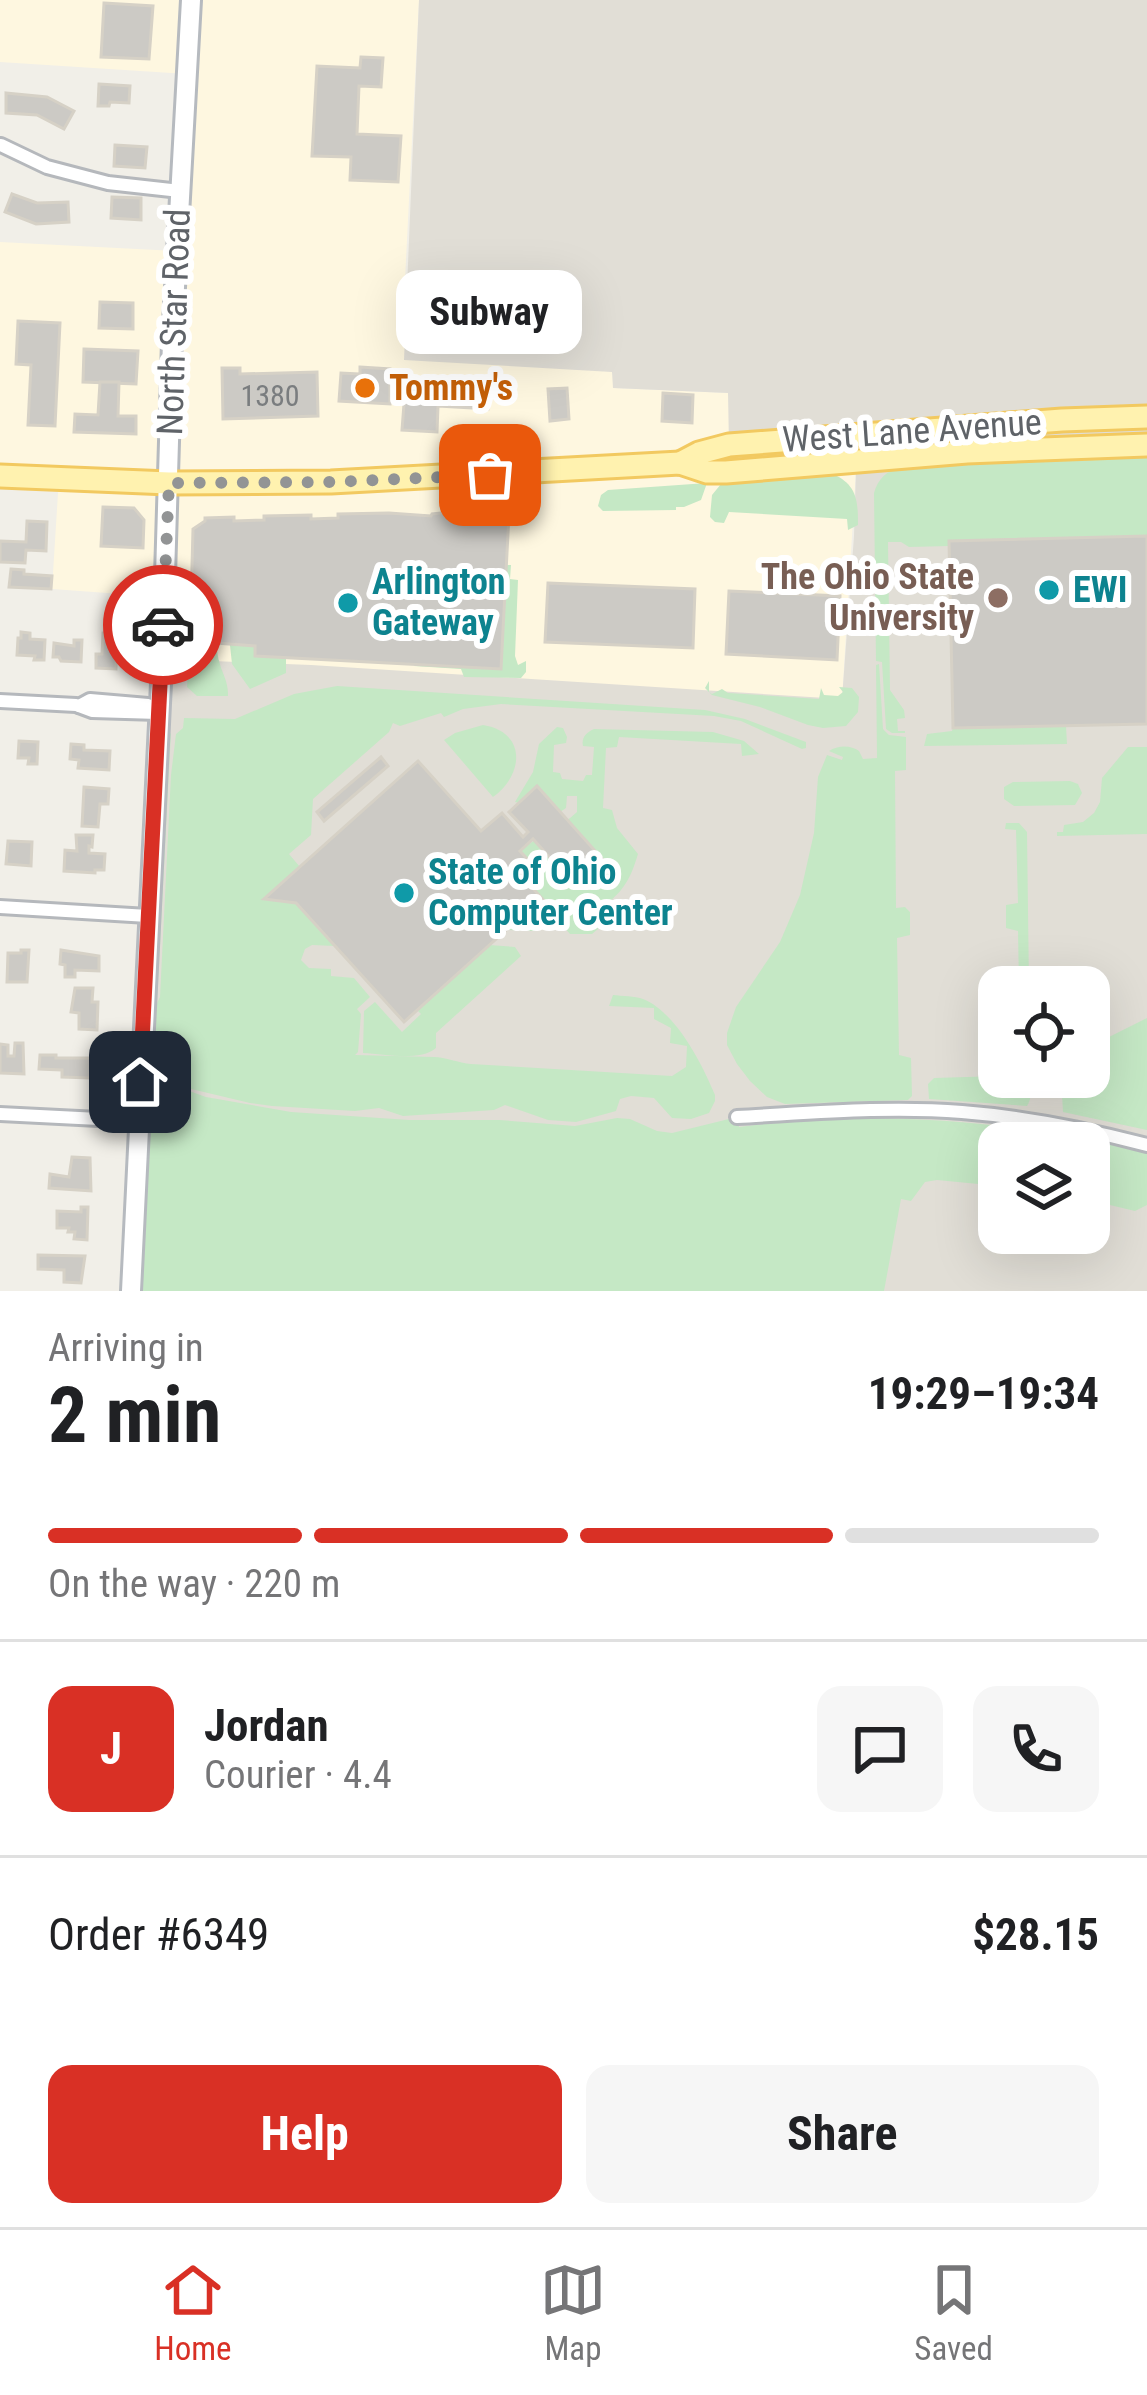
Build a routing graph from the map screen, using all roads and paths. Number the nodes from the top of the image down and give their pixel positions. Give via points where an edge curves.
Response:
1 (191, 0) edge
2 (1, 145) edge
3 (180, 191) junction
4 (1147, 417) edge
5 (1147, 445) edge
6 (680, 463) junction
7 (0, 476) edge
8 (169, 483) junction
9 (0, 701) edge
10 (159, 709) junction
11 (0, 908) edge
12 (148, 916) junction
13 (0, 1114) edge
14 (737, 1118) dead end
15 (138, 1121) junction
16 (1147, 1145) edge
17 (131, 1291) edge

1 - 3 street, North Star Road
2 - 3 street via 108,183
3 - 8 street, North Star Road
4 - 6 main road, West Lane Avenue via 729,445
5 - 6 main road, West Lane Avenue via 726,472
6 - 8 main road, West Lane Avenue
7 - 8 main road, West Lane Avenue
8 - 10 street, North Star Road
9 - 10 street
10 - 12 street, North Star Road
11 - 12 street
12 - 15 street, North Star Road
13 - 15 street
14 - 16 street via 959,1112
15 - 17 street, North Star Road

